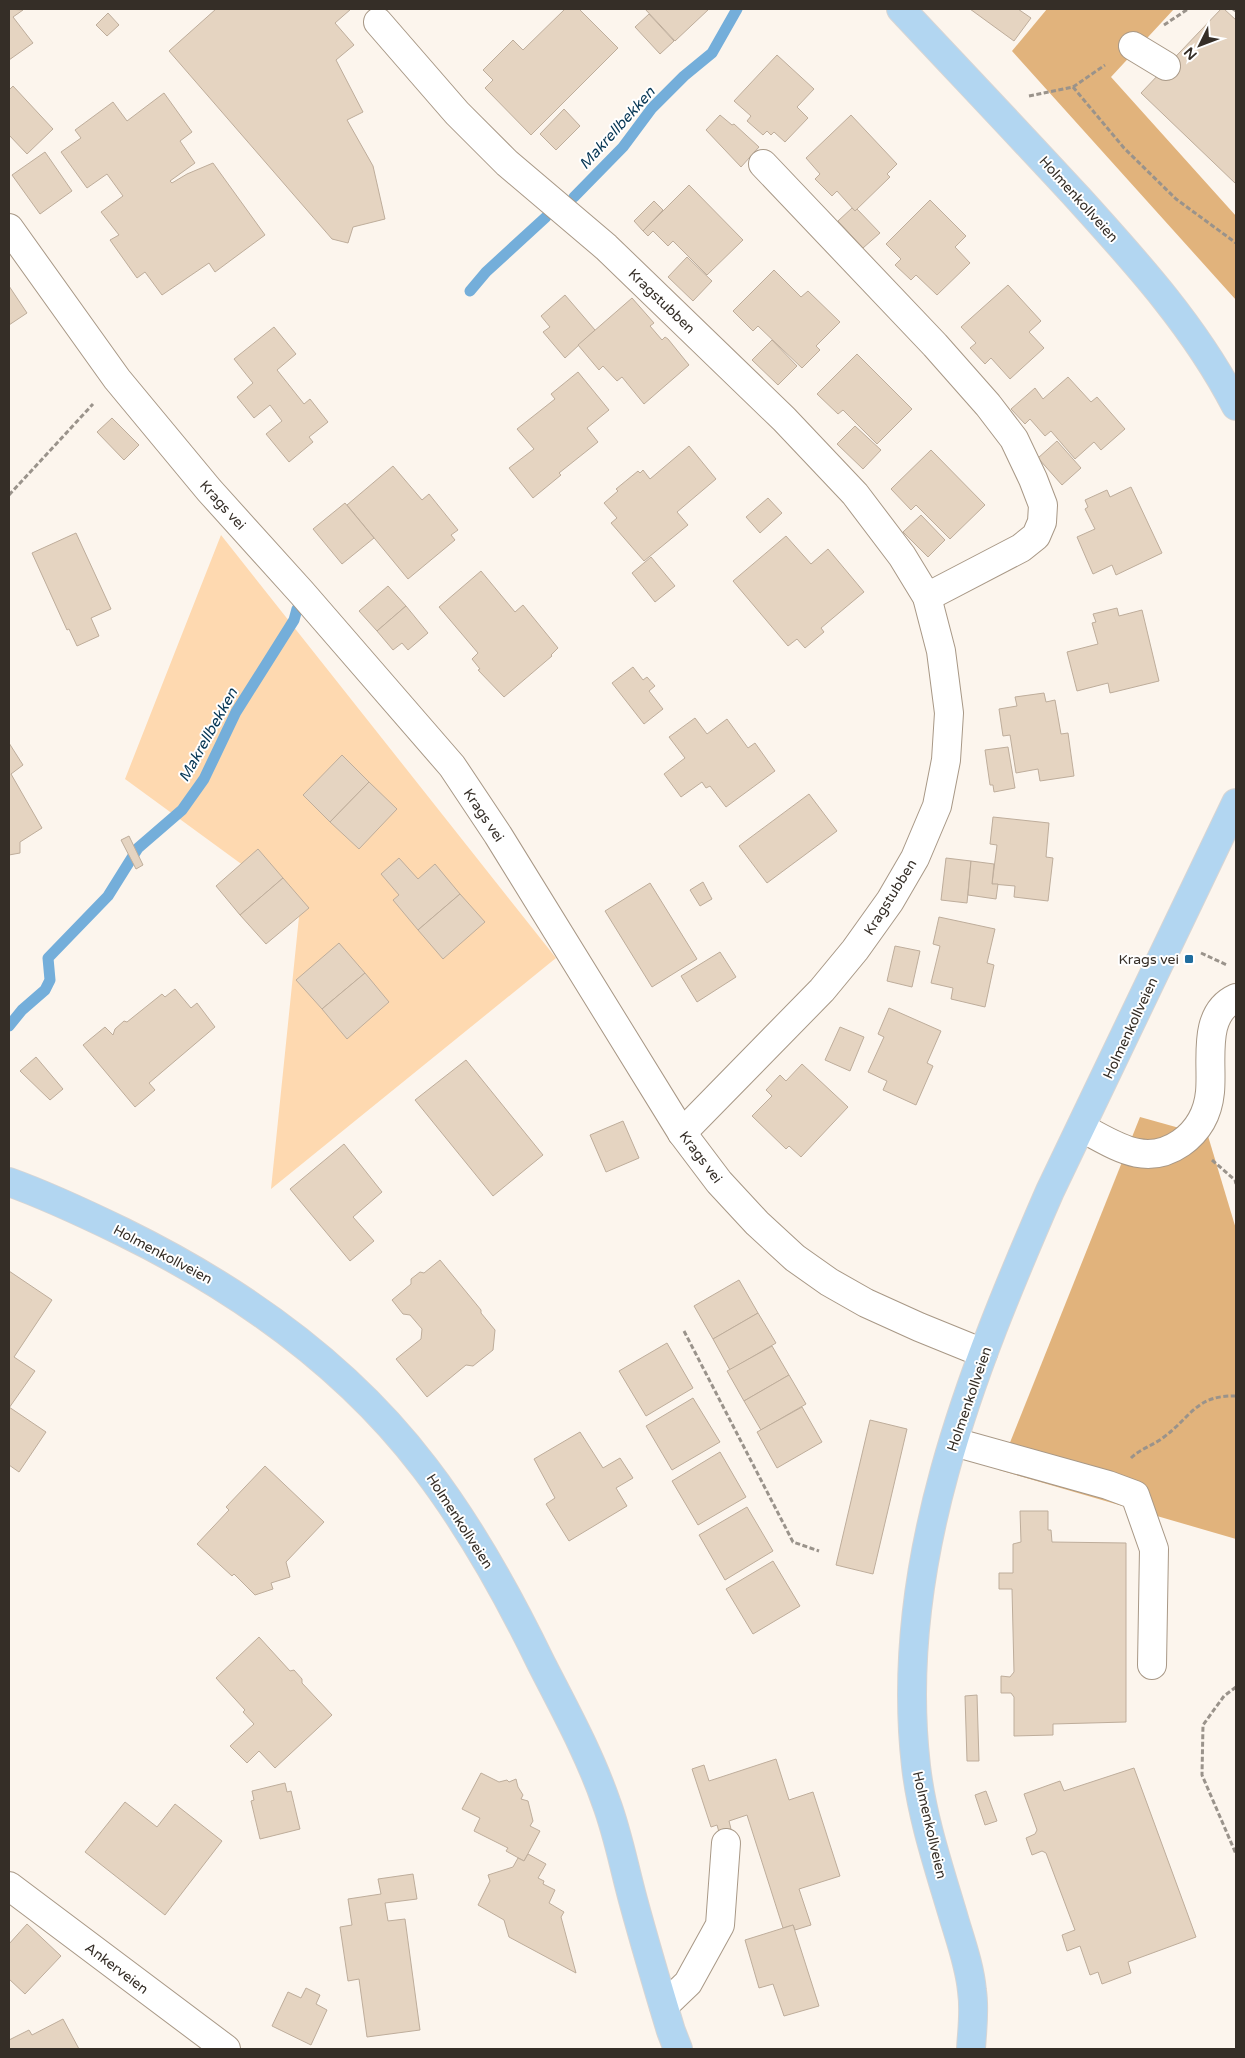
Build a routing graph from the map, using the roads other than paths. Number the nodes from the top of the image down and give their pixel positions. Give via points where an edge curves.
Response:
1 (901, 9) edge
2 (378, 22) dead end
3 (1133, 46) road end
4 (1166, 66) dead end
5 (763, 164) dead end
6 (9, 228) edge
7 (1236, 406) edge
8 (927, 596) junction
9 (1236, 803) edge
10 (1236, 998) edge
11 (1082, 1128) junction
12 (682, 1133) junction
13 (9, 1182) edge
14 (984, 1353) junction
15 (954, 1442) junction
16 (1152, 1665) dead end
17 (726, 1843) dead end
18 (9, 1886) edge
19 (664, 2006) junction
20 (968, 2045) edge
21 (226, 2049) edge
22 (678, 2049) edge

1 - 7 main road, Holmenkollveien via 1138,264 1197,340
2 - 8 street, Kragstubben via 457,113 507,162 606,248 784,420 855,494 902,556
3 - 4 street
5 - 8 street via 988,405 1014,439 1034,479 1043,505 1042,522 1036,536 1021,548
6 - 12 street, Krags vei via 117,379 209,490 452,766
8 - 12 street, Kragstubben via 941,651 949,713 946,760 937,806 915,858 855,950 822,990
9 - 11 main road, Holmenkollveien
10 - 11 street via 1222,1009 1214,1024 1209,1059 1210,1092 1205,1113 1189,1137 1163,1152 1146,1155 1127,1151
11 - 14 main road, Holmenkollveien via 1028,1241
12 - 14 street, Krags vei via 719,1182 795,1258 866,1303
13 - 19 main road, Holmenkollveien via 89,1216 188,1265 274,1320 353,1388 424,1466 456,1510 512,1605 588,1757 618,1838
14 - 15 main road, Holmenkollveien
15 - 16 street via 1135,1495 1154,1548
15 - 20 main road, Holmenkollveien via 929,1530 920,1579 911,1683 916,1768 972,1990 974,2018
17 - 19 street via 720,1926 688,1983
18 - 21 street, Ankerveien
19 - 22 main road, Holmenkollveien

